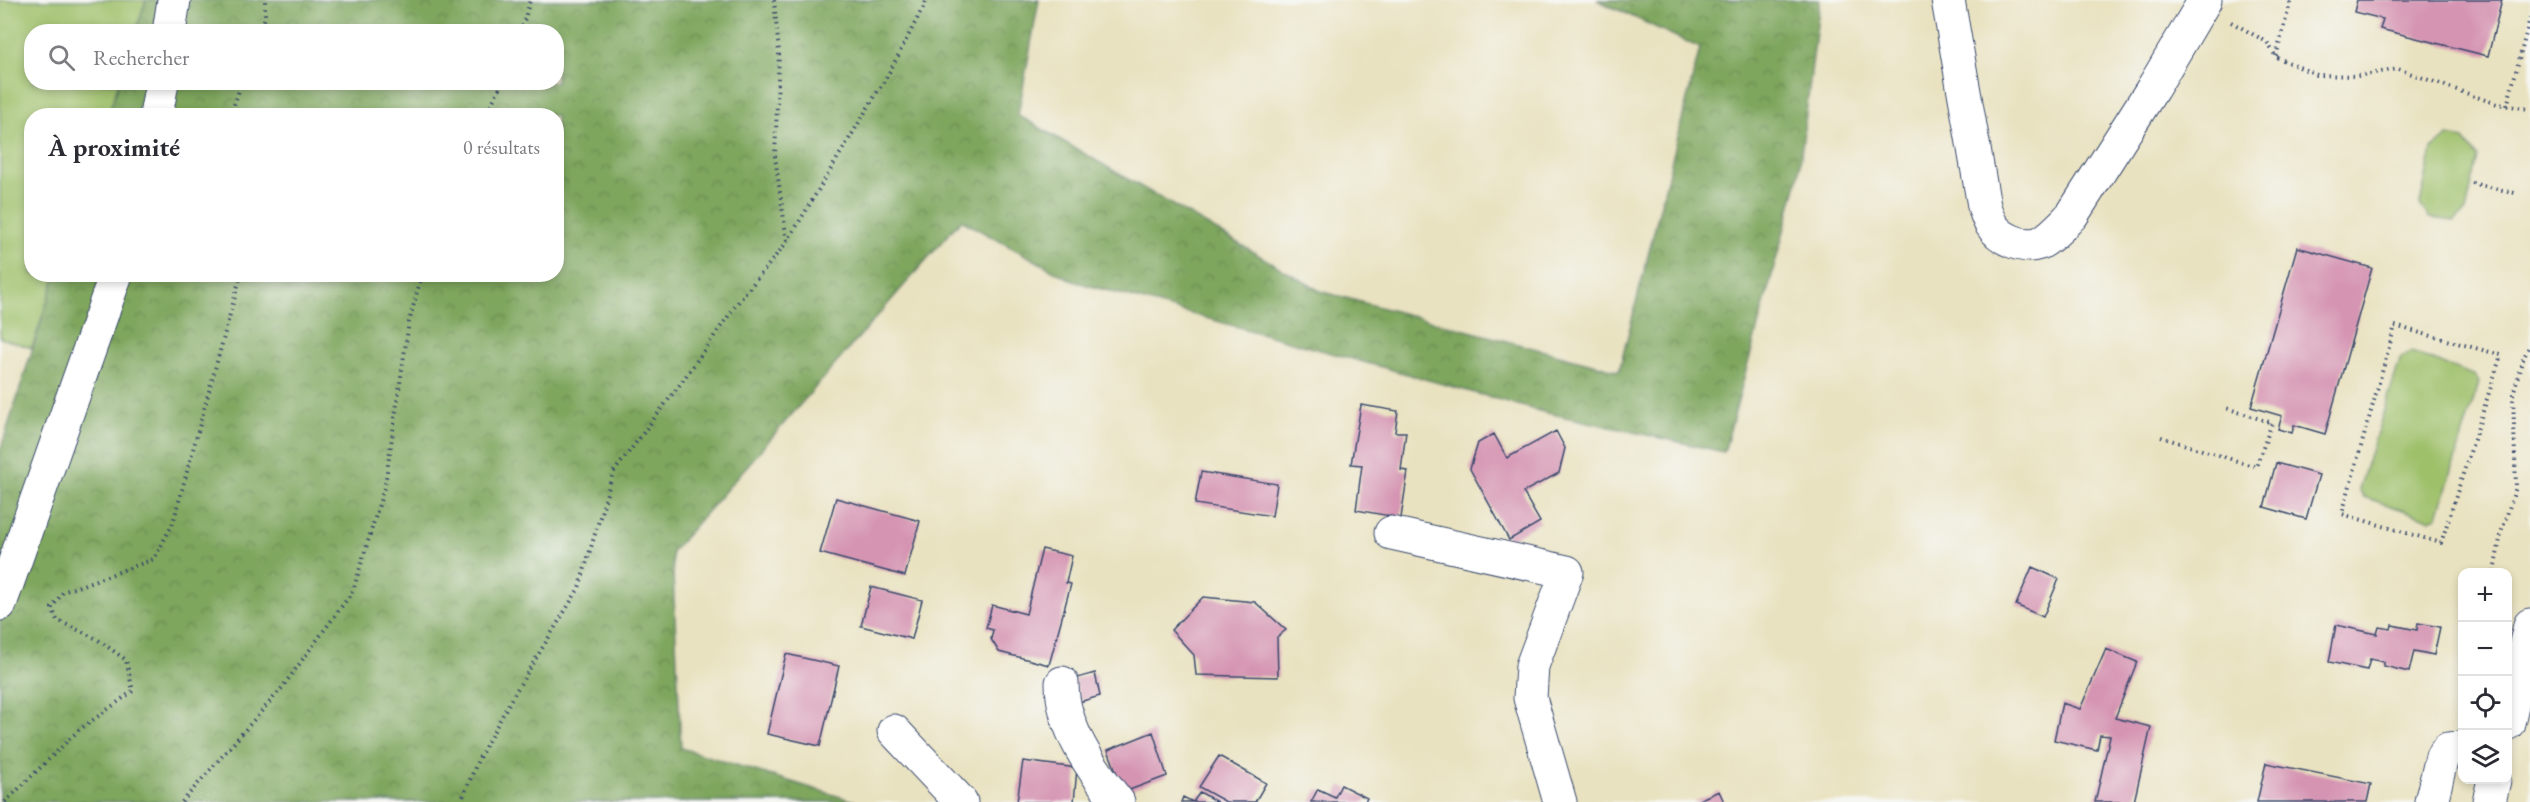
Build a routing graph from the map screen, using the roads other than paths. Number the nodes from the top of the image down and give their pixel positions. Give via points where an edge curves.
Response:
1 (174, 0) edge
2 (1947, 0) edge
3 (2204, 3) edge
4 (170, 24) edge
5 (161, 90) edge
6 (157, 108) edge
7 (113, 282) edge
8 (1391, 533) dead end
9 (0, 604) edge
10 (2530, 625) edge
11 (1062, 683) dead end
12 (2512, 705) edge
13 (894, 731) dead end
14 (2458, 748) edge
15 (2493, 784) edge
16 (961, 802) edge
17 (1118, 802) edge
18 (1560, 802) edge
19 (2431, 802) edge
20 (2489, 802) edge

1 - 4 street
2 - 3 street via 1984,206 1999,233 2023,245 2040,243 2072,215
5 - 6 street
7 - 9 street
8 - 18 street via 1566,572 1532,666 1530,698
10 - 12 street
11 - 17 street via 1062,701 1081,748 1092,770
13 - 16 street
14 - 19 street via 2448,748 2442,757
15 - 20 street

